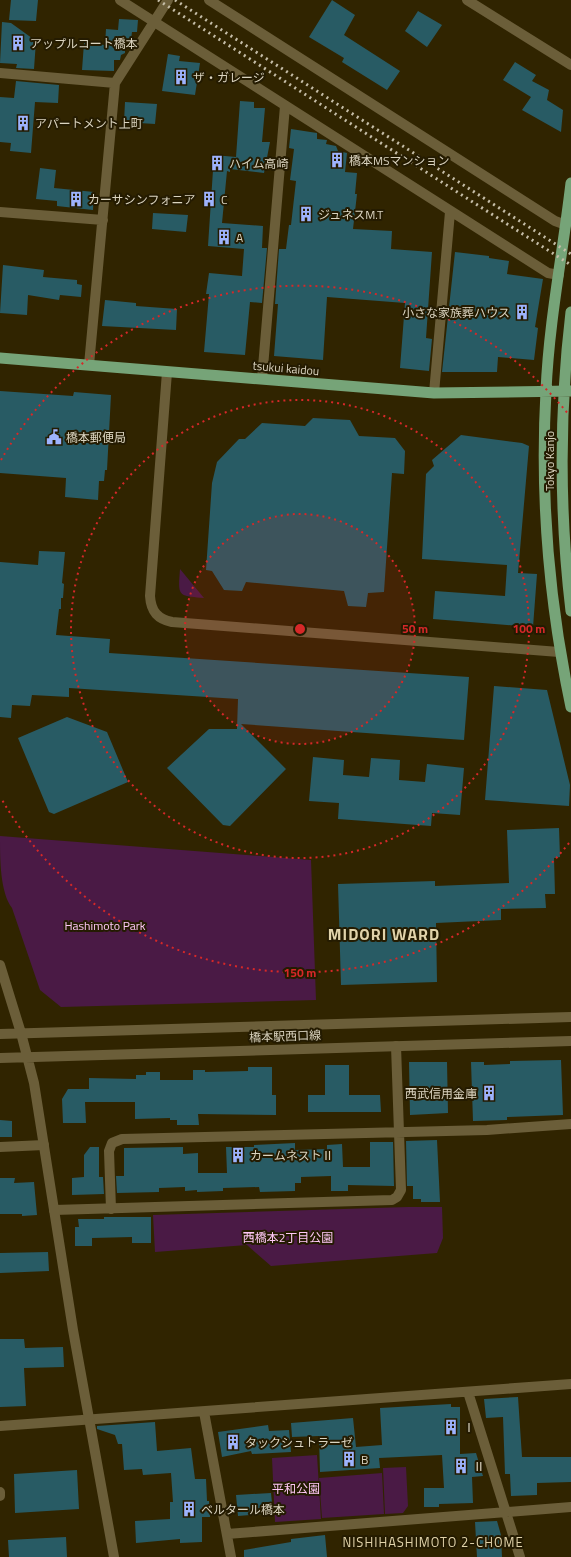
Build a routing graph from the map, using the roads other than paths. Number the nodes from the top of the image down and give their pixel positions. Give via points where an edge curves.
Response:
1 (120, 0) edge
2 (168, 0) edge
3 (209, 0) edge
4 (467, 0) edge
5 (154, 22) junction
6 (571, 65) edge
7 (0, 73) edge
8 (115, 83) junction
9 (285, 106) junction
10 (571, 183) edge
11 (0, 212) edge
12 (450, 212) junction
13 (103, 220) junction
14 (566, 225) junction
15 (559, 275) junction
16 (571, 312) edge
17 (0, 358) edge
18 (89, 365) junction
19 (167, 372) junction
20 (262, 379) junction
21 (546, 390) junction
22 (571, 391) edge
23 (434, 393) junction
24 (571, 611) edge
25 (559, 652) junction
26 (571, 707) edge
27 (0, 966) edge
28 (571, 1017) edge
29 (21, 1033) junction
30 (0, 1034) edge
31 (571, 1041) edge
32 (396, 1046) junction
33 (27, 1057) junction
34 (0, 1058) edge
35 (571, 1124) edge
36 (399, 1131) junction
37 (44, 1145) junction
38 (0, 1147) edge
39 (111, 1209) junction
40 (54, 1210) junction
41 (571, 1384) edge
42 (468, 1392) junction
43 (204, 1412) junction
44 (89, 1420) junction
45 (0, 1426) edge
46 (0, 1492) edge
47 (0, 1496) edge
48 (571, 1507) edge
49 (505, 1512) junction
50 (227, 1534) junction
51 (114, 1557) edge
52 (231, 1557) edge
53 (520, 1557) edge

1 - 5 street
2 - 5 street
3 - 14 street via 555,221
4 - 6 street
5 - 8 street
5 - 9 street
7 - 8 street
8 - 13 street
9 - 12 street
9 - 20 street
10 - 14 highway
11 - 13 street
12 - 15 street via 548,273
12 - 23 street
13 - 18 street
14 - 15 highway
15 - 21 highway
16 - 24 highway, Tokyo Kanjo via 561,442 562,500
17 - 18 highway, tsukui kaidou
18 - 19 highway, tsukui kaidou
19 - 20 highway, tsukui kaidou
19 - 25 street via 150,596 151,607 159,618 172,622
20 - 23 highway, tsukui kaidou
21 - 22 highway, tsukui kaidou
21 - 23 highway, tsukui kaidou
21 - 25 highway via 544,491 550,581
25 - 26 highway
27 - 29 street
28 - 29 street, 橋本駅西口線
29 - 30 street, 橋本駅西口線
29 - 33 street
31 - 32 street, 橋本駅西口線
32 - 33 street, 橋本駅西口線
32 - 36 street
33 - 34 street, 橋本駅西口線
33 - 37 street
35 - 36 street via 487,1130
36 - 39 street via 401,1190 392,1200
36 - 39 street via 116,1140 109,1151
37 - 38 street
37 - 40 street
39 - 40 street
40 - 44 street
41 - 42 street
42 - 43 street
42 - 49 street
43 - 44 street
43 - 50 street
44 - 45 street
44 - 51 street
46 - 47 street
48 - 49 street
49 - 50 street
49 - 53 street
50 - 52 street

